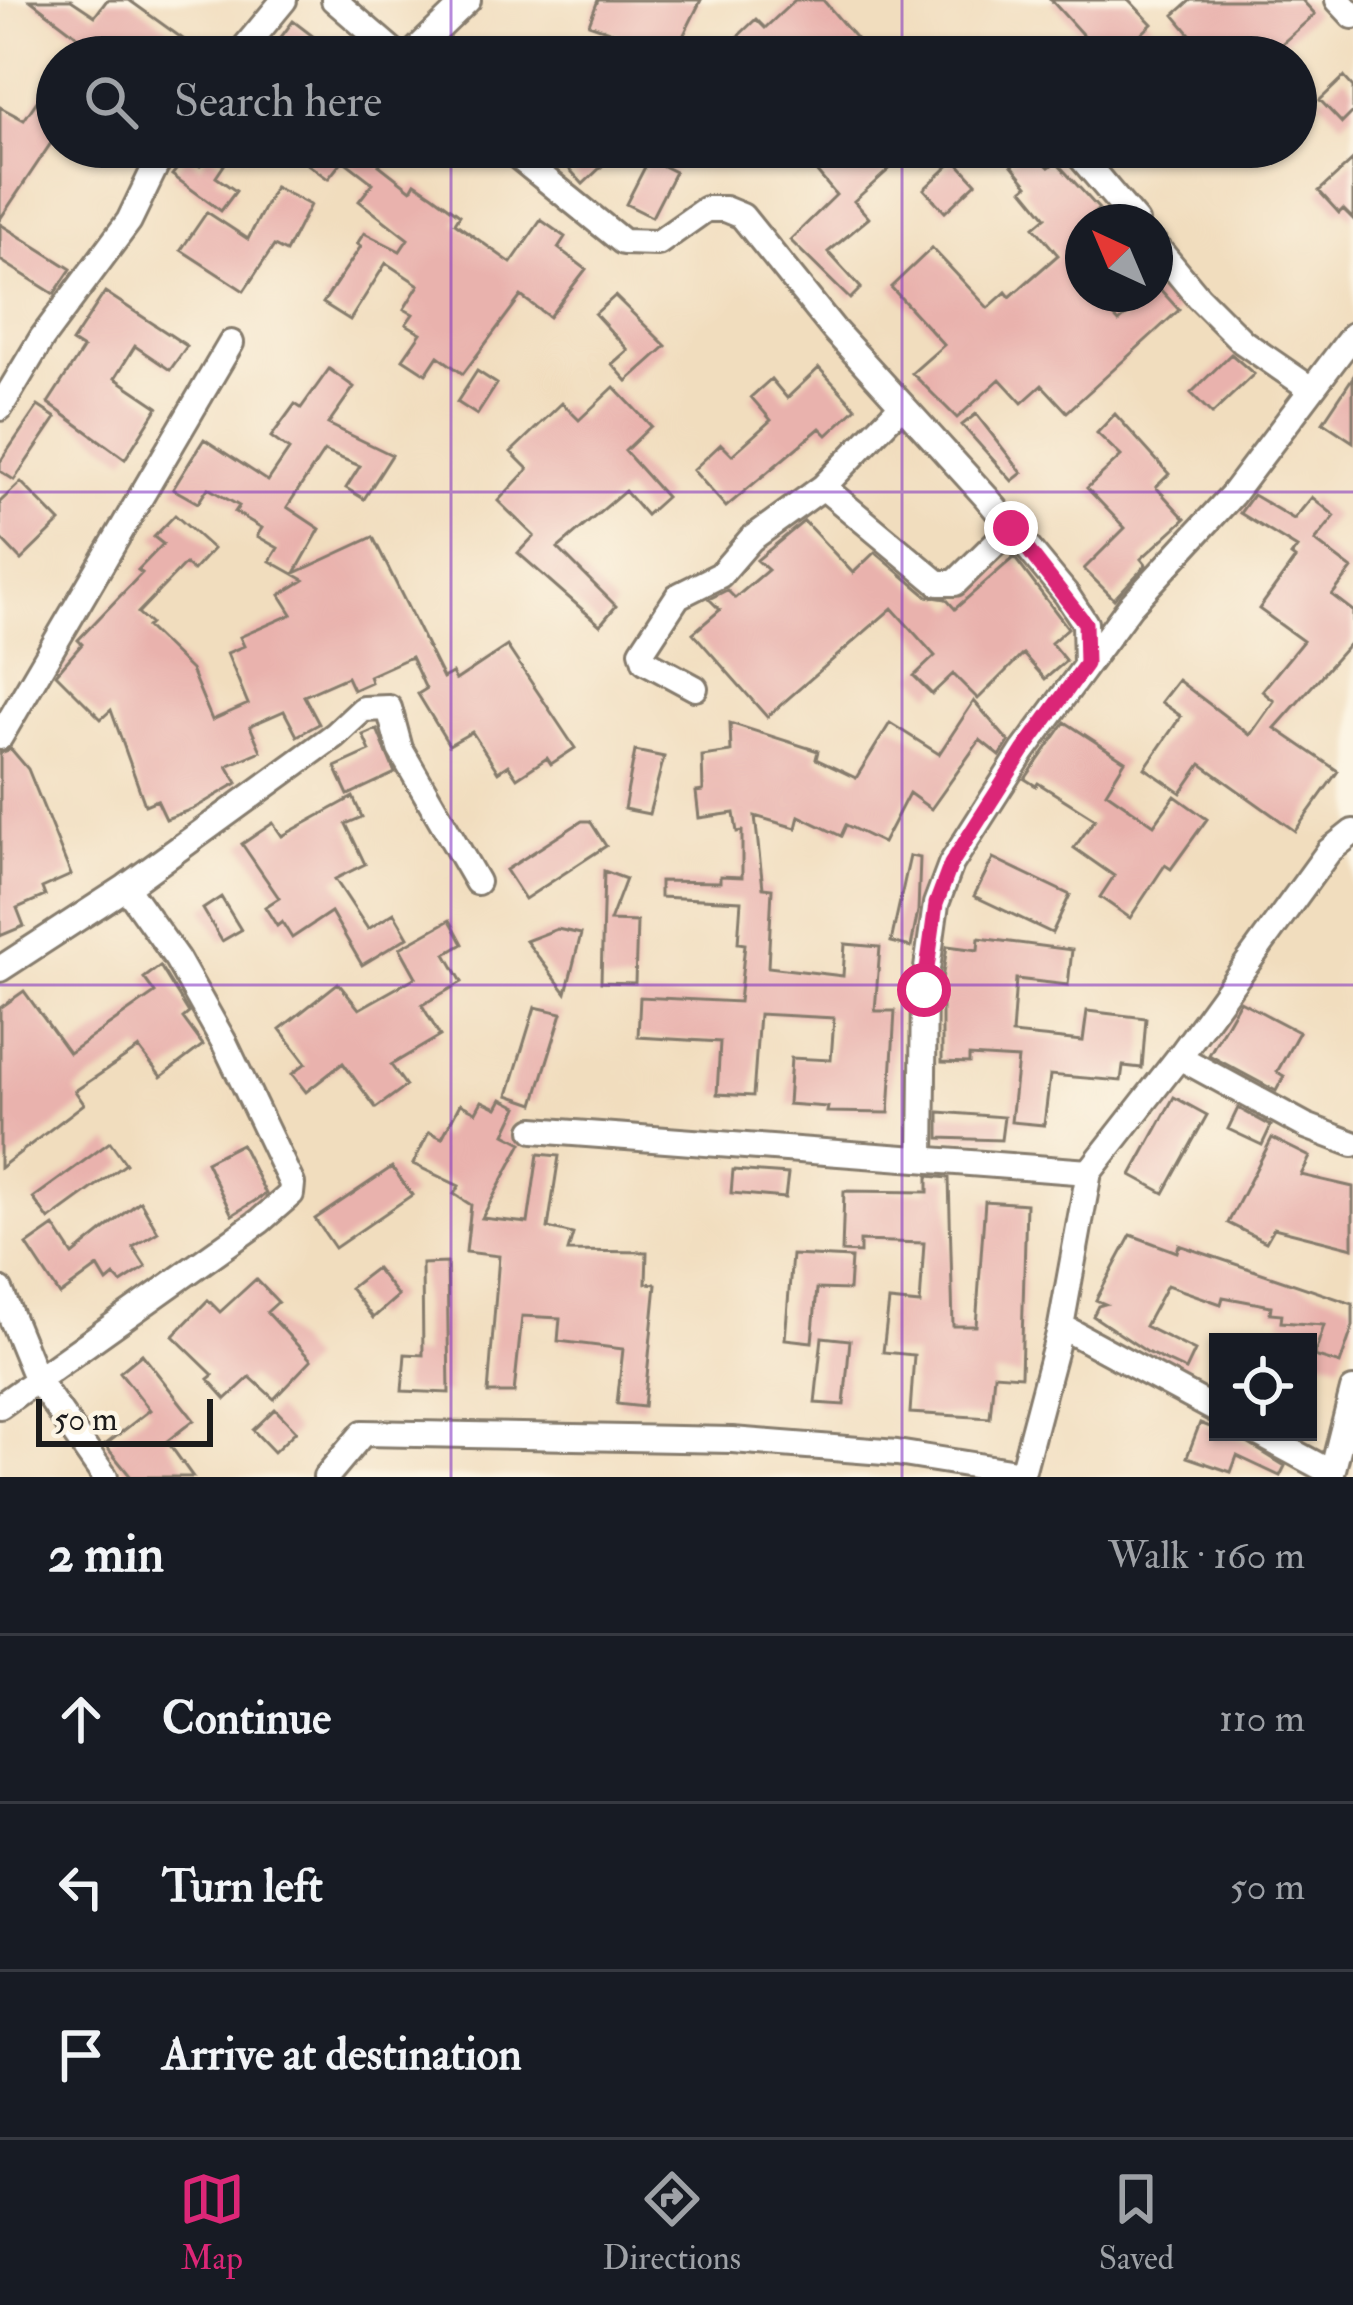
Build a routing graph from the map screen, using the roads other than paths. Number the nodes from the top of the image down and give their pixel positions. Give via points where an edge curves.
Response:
1 (284, 0) edge
2 (334, 0) edge
3 (468, 0) edge
4 (1338, 0) edge
5 (1353, 16) edge
6 (254, 36) edge
7 (378, 36) edge
8 (428, 36) edge
9 (154, 168) edge
10 (532, 168) edge
11 (1090, 168) edge
12 (1121, 204) edge
13 (1173, 266) edge
14 (1353, 334) edge
15 (230, 343) dead end
16 (1311, 389) junction
17 (902, 405) junction
18 (0, 408) edge
19 (824, 487) junction
20 (1011, 528) junction
21 (1086, 664) junction
22 (695, 688) dead end
23 (0, 737) edge
24 (1353, 832) edge
25 (477, 882) dead end
26 (127, 887) junction
27 (0, 969) edge
28 (1179, 1058) junction
29 (534, 1130) dead end
30 (1353, 1144) edge
31 (922, 1159) junction
32 (1089, 1172) junction
33 (0, 1290) edge
34 (1061, 1326) junction
35 (36, 1378) junction
36 (1353, 1390) edge
37 (0, 1406) edge
38 (1209, 1407) edge
39 (1272, 1441) edge
40 (1022, 1475) edge
41 (1331, 1475) edge
42 (105, 1477) edge
43 (326, 1477) edge

1 - 6 street
2 - 7 street
3 - 8 street
4 - 5 street
9 - 18 street via 129,221
10 - 17 street via 623,242 658,243 706,208 742,216
11 - 12 street
13 - 16 street via 1243,342
14 - 16 street
15 - 23 street
16 - 21 street
17 - 19 street
17 - 20 street
19 - 20 street via 938,583 955,584
19 - 22 street via 751,539 720,575 678,596 642,651 645,661
20 - 21 street via 1085,623
21 - 31 street via 969,832 936,904 924,990
24 - 28 street via 1329,851
25 - 26 street via 407,764 389,708 364,709
26 - 27 street
26 - 35 street via 225,1044 291,1194
28 - 30 street
28 - 32 street
29 - 31 street
31 - 32 street
32 - 34 street
33 - 35 street
34 - 38 street
34 - 40 street
35 - 37 street
35 - 42 street
36 - 41 street
39 - 41 street
40 - 43 street via 732,1440 363,1433

